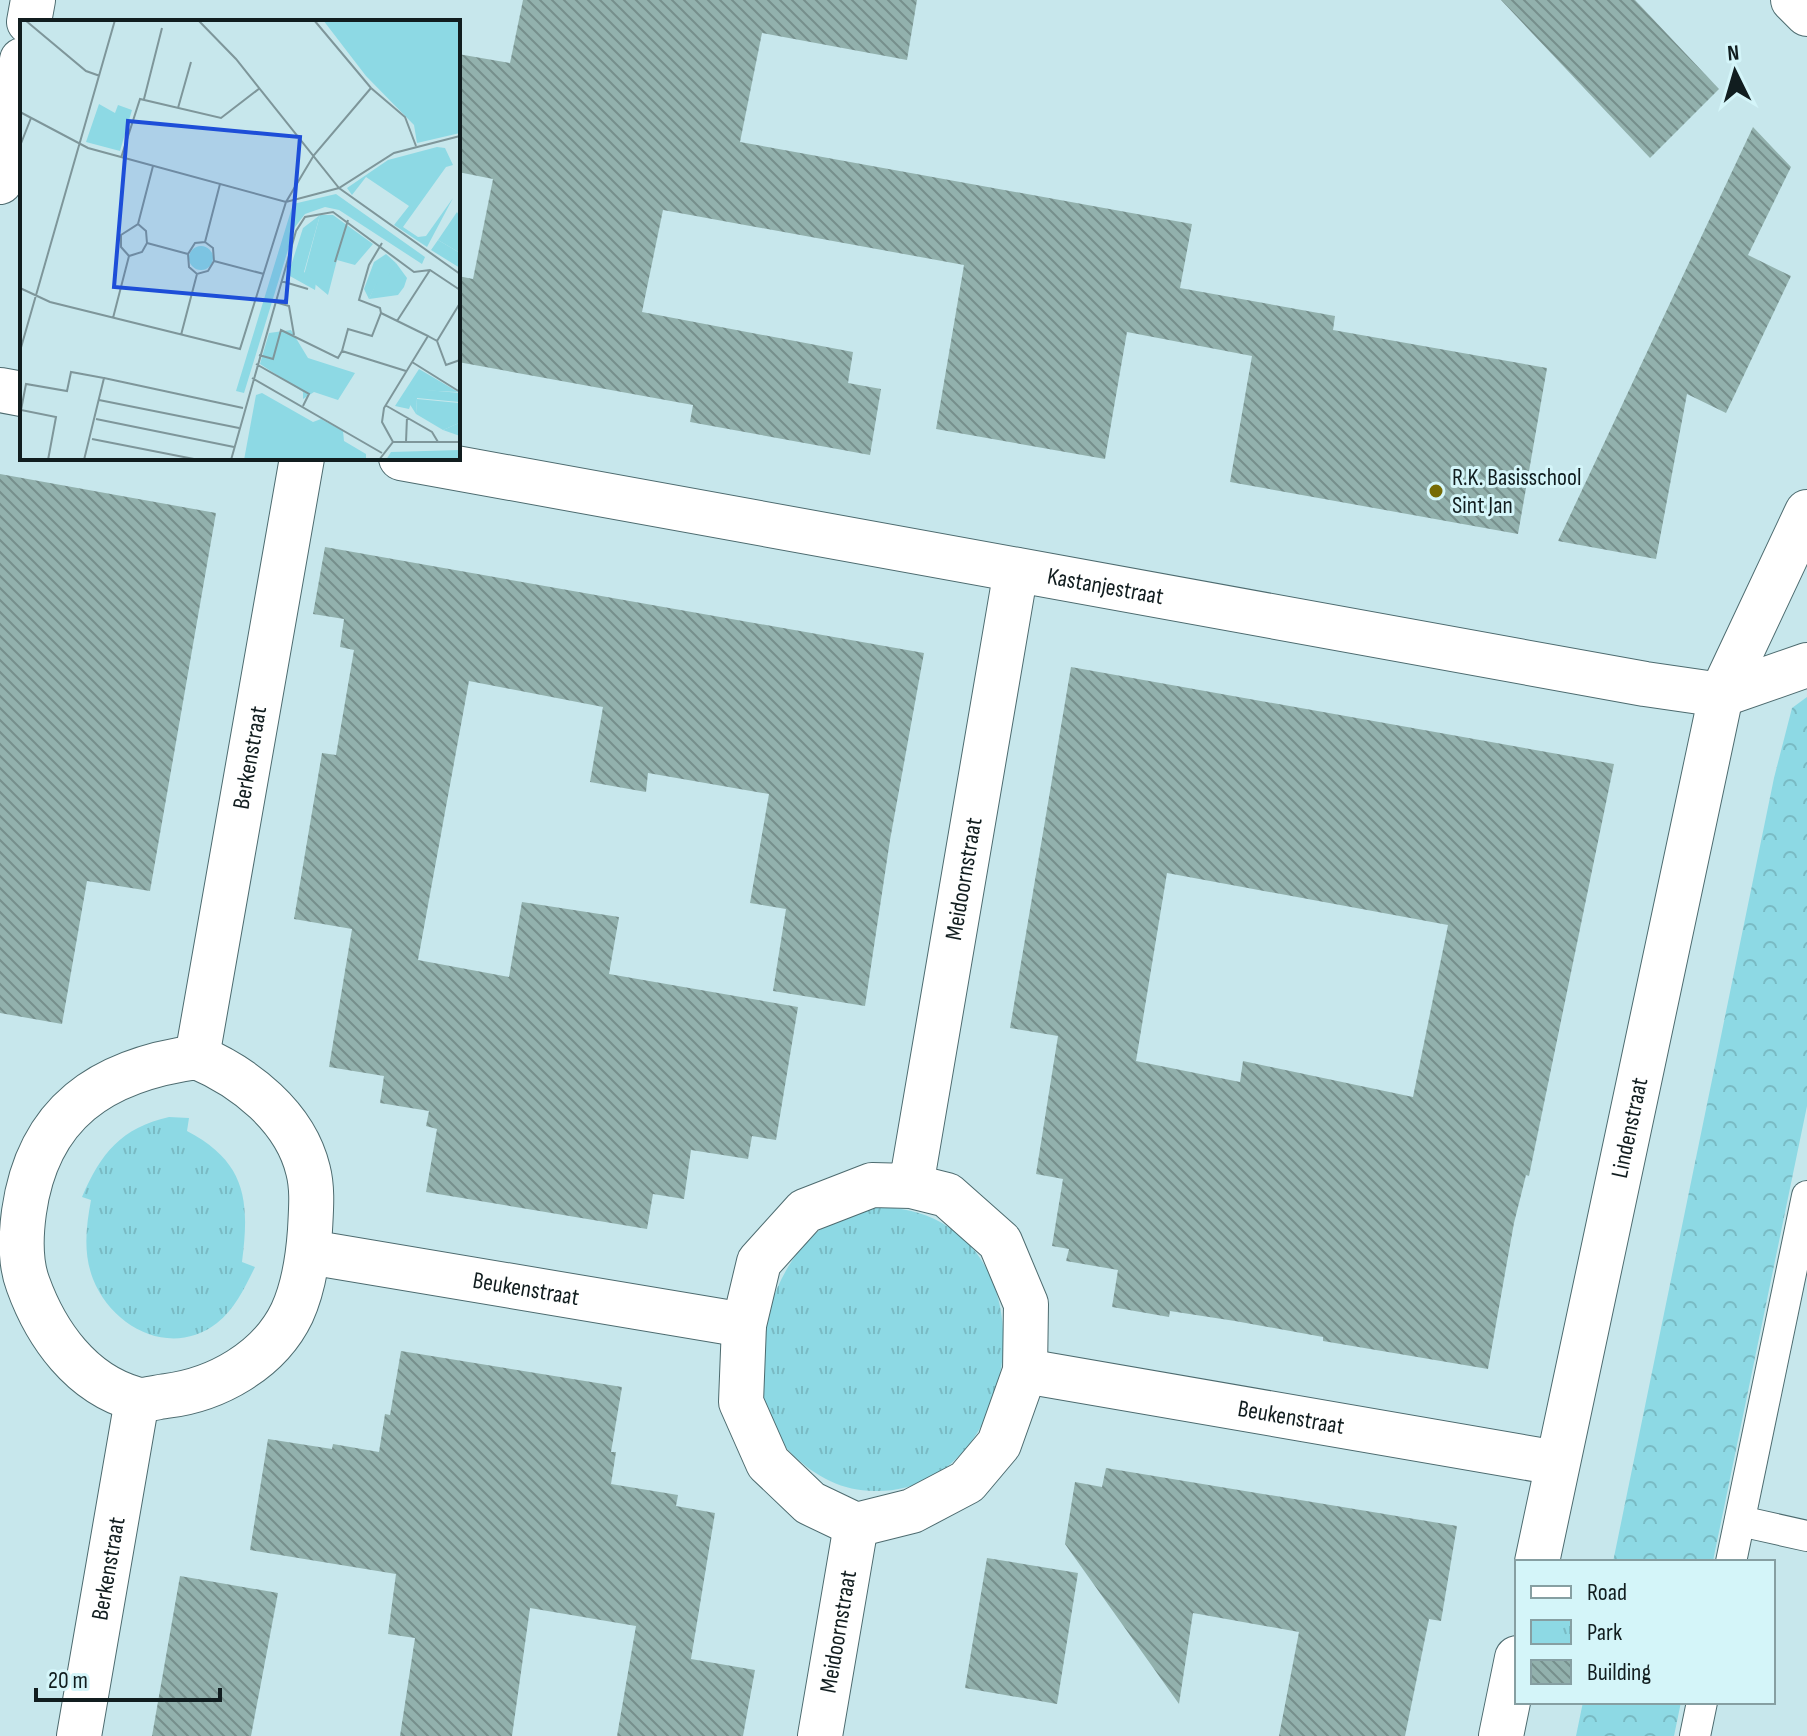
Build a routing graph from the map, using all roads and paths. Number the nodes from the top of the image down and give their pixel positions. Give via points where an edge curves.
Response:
1 (33, 0) edge
2 (1793, 0) edge
3 (1807, 14) edge
4 (29, 20) edge
5 (20, 71) edge
6 (0, 182) edge
7 (0, 390) edge
8 (20, 394) edge
9 (302, 460) edge
10 (412, 460) edge
11 (1807, 512) edge
12 (1016, 570) junction
13 (1807, 665) edge
14 (1721, 695) junction
15 (197, 1057) junction
16 (911, 1186) junction
17 (1807, 1196) edge
18 (309, 1252) junction
19 (744, 1325) junction
20 (1025, 1371) junction
21 (137, 1400) junction
22 (1557, 1463) junction
23 (1740, 1521) junction
24 (856, 1525) junction
25 (1807, 1536) edge
26 (1537, 1560) edge
27 (1731, 1560) edge
28 (1515, 1668) edge
29 (1702, 1704) edge
30 (79, 1736) edge
31 (820, 1736) edge
32 (1501, 1736) edge
33 (1695, 1736) edge

1 - 4 street
2 - 3 street
5 - 6 street
7 - 8 street
9 - 15 street, Berkenstraat
10 - 12 street, Kastanjestraat
11 - 14 street, Lindenstraat
12 - 14 street, Kastanjestraat
12 - 16 street, Meidoornstraat
13 - 14 street, Kastanjestraat
14 - 22 street, Lindenstraat
15 - 18 street via 238,1077 284,1121 308,1168
15 - 21 street via 155,1063 89,1093 59,1123 27,1189 21,1231 25,1279 40,1318 62,1351 94,1378
16 - 19 street via 872,1185 805,1211 759,1262
16 - 20 street via 947,1195 1000,1242 1026,1304
17 - 23 lane
18 - 19 street, Beukenstraat
18 - 21 street via 291,1314 268,1345 231,1377 190,1393
19 - 24 street via 741,1402 768,1463 810,1503
20 - 22 street, Beukenstraat
20 - 24 street via 999,1444 967,1482 912,1511
21 - 30 street, Berkenstraat
22 - 26 street, Lindenstraat
23 - 25 lane
23 - 27 lane
24 - 31 street, Meidoornstraat
28 - 32 street
29 - 33 lane

